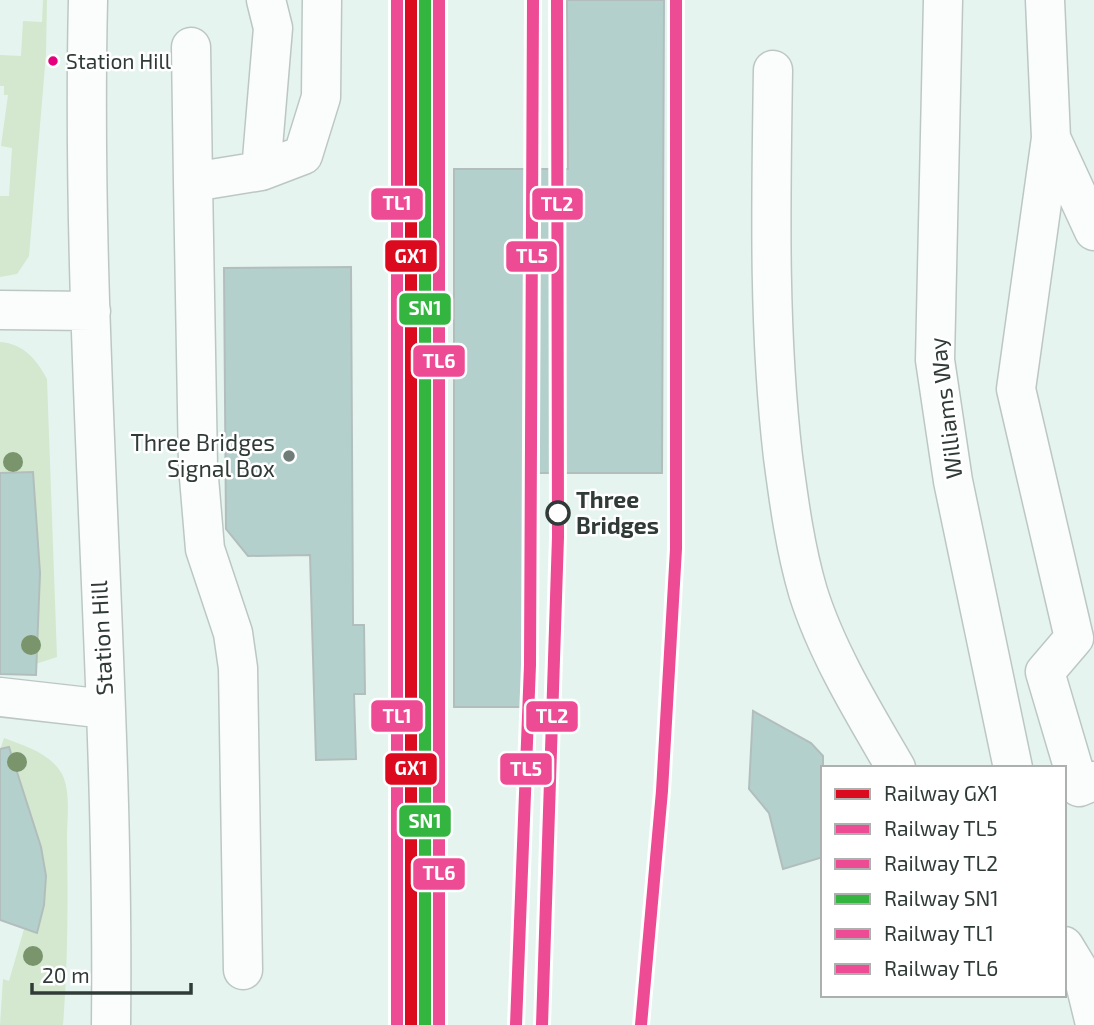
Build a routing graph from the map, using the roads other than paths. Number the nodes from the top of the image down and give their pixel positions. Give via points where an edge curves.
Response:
1 (89, 0) edge
2 (266, 0) edge
3 (322, 0) edge
4 (943, 0) edge
5 (1045, 0) edge
6 (191, 47) dead end
7 (773, 70) dead end
8 (1051, 138) junction
9 (261, 171) junction
10 (193, 182) junction
11 (1094, 231) edge
12 (0, 310) edge
13 (91, 311) junction
14 (1084, 635) edge
15 (0, 697) edge
16 (106, 709) junction
17 (895, 766) edge
18 (1013, 766) edge
19 (1094, 781) edge
20 (1066, 949) edge
21 (243, 970) dead end
22 (1094, 1020) edge
23 (111, 1025) edge

1 - 13 street, Station Hill
2 - 9 street via 273,28
3 - 9 street via 321,97 303,155
4 - 18 street, Williams Way via 935,360 953,481
5 - 8 street
6 - 10 street
7 - 17 street via 771,247 777,407 790,514 808,593 840,667
8 - 11 street
8 - 14 street via 1016,389
9 - 10 street
10 - 21 street via 198,466 205,549 233,633 238,668
12 - 13 street
13 - 16 street, Station Hill
14 - 19 street via 1045,672 1079,787
15 - 16 street
16 - 23 street, Station Hill via 113,901
20 - 22 street via 1084,979

